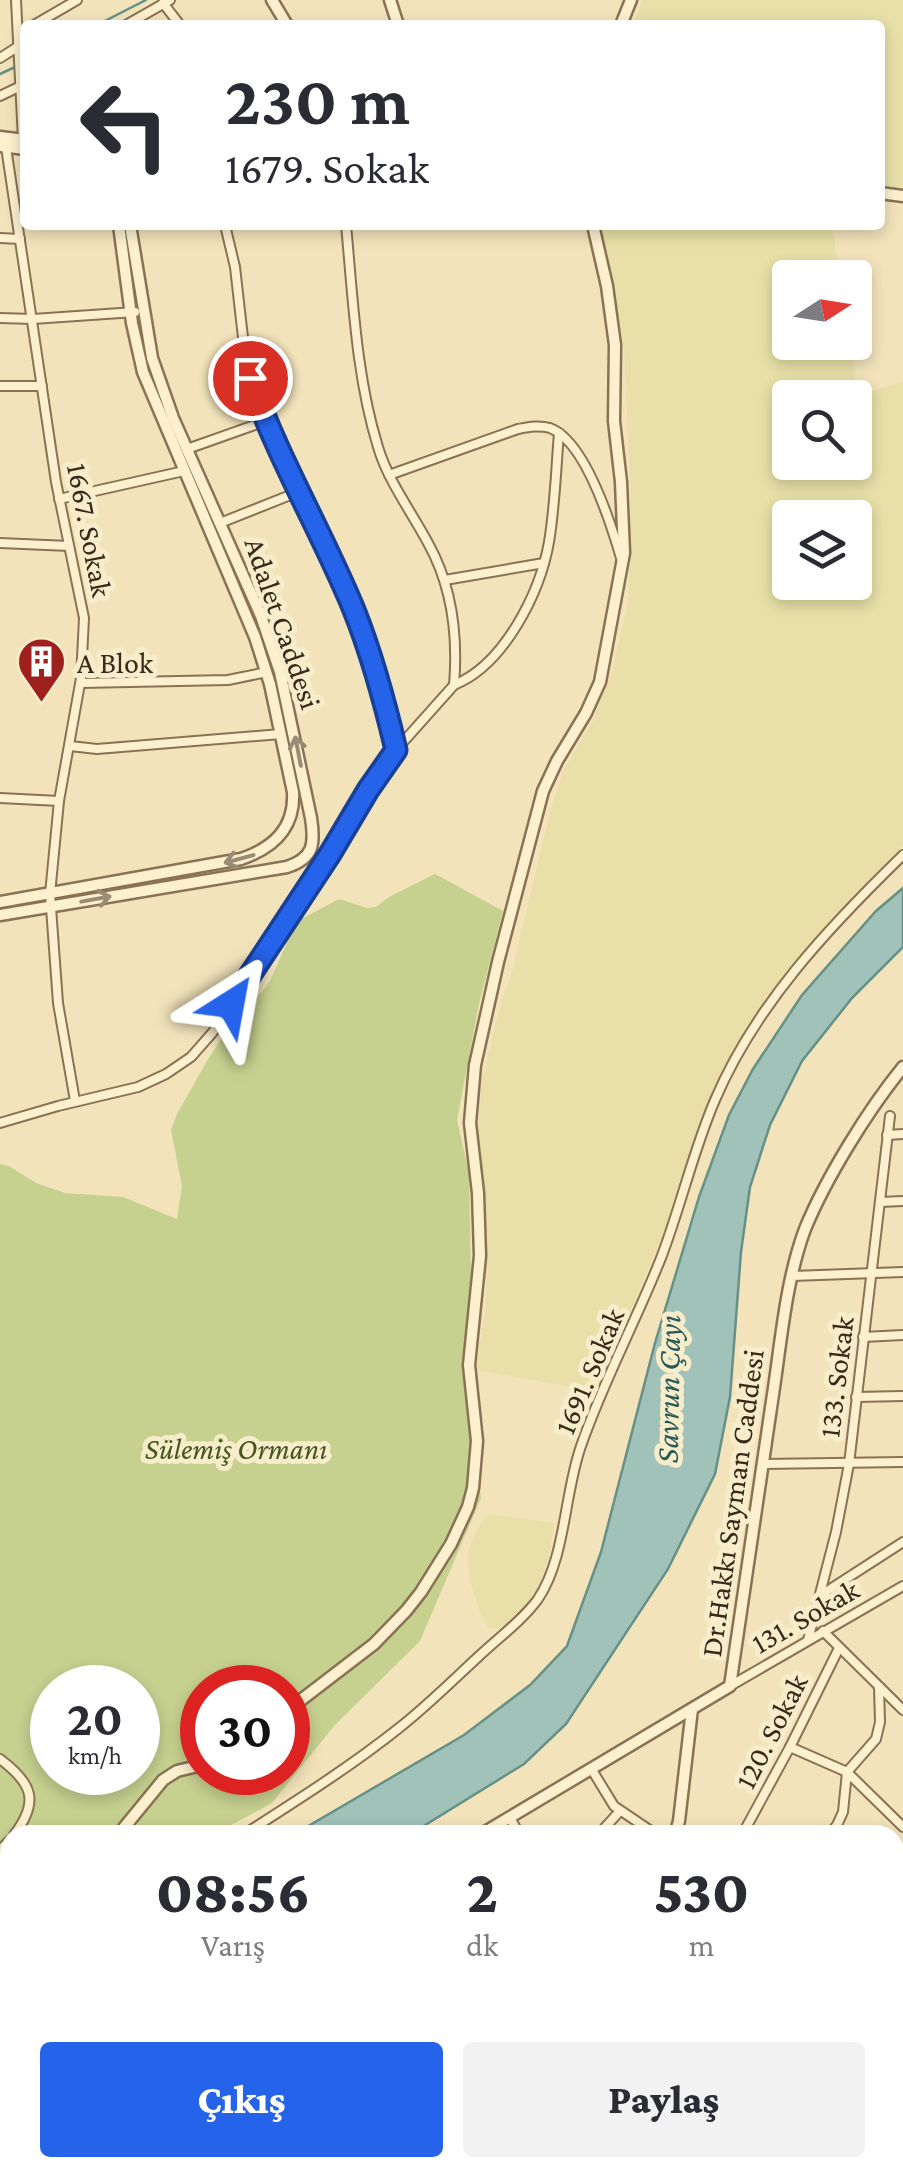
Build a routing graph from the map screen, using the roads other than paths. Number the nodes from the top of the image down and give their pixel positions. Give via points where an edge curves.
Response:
1 (77, 0) edge
2 (166, 2) edge
3 (43, 20) edge
4 (135, 20) edge
5 (20, 41) edge
6 (19, 46) junction
7 (0, 58) edge
8 (20, 59) edge
9 (2, 144) edge
10 (120, 230) edge
11 (130, 230) edge
12 (226, 230) edge
13 (347, 230) edge
14 (594, 230) edge
15 (0, 238) edge
16 (20, 239) junction
17 (136, 312) junction
18 (0, 318) edge
19 (33, 319) junction
20 (0, 386) edge
21 (42, 386) junction
22 (266, 421) junction
23 (559, 434) junction
24 (187, 449) junction
25 (184, 471) junction
26 (389, 475) junction
27 (298, 492) junction
28 (59, 499) junction
29 (220, 523) junction
30 (0, 543) edge
31 (69, 546) junction
32 (622, 562) junction
33 (544, 563) junction
34 (444, 580) junction
35 (266, 672) junction
36 (81, 684) junction
37 (454, 685) junction
38 (281, 734) junction
39 (70, 746) junction
40 (396, 750) junction
41 (0, 798) edge
42 (59, 801) junction
43 (903, 855) edge
44 (50, 894) junction
45 (0, 902) edge
46 (50, 906) junction
47 (0, 915) edge
48 (903, 1068) edge
49 (75, 1101) junction
50 (890, 1116) dead end
51 (0, 1123) edge
52 (903, 1134) edge
53 (887, 1135) junction
54 (903, 1201) edge
55 (880, 1202) junction
56 (903, 1272) edge
57 (872, 1273) junction
58 (792, 1276) junction
59 (903, 1335) edge
60 (864, 1337) junction
61 (903, 1396) edge
62 (856, 1397) junction
63 (903, 1462) edge
64 (763, 1464) junction
65 (849, 1464) junction
66 (903, 1542) edge
67 (903, 1586) edge
68 (820, 1595) junction
69 (824, 1631) junction
70 (808, 1640) junction
71 (839, 1648) junction
72 (730, 1686) junction
73 (879, 1687) junction
74 (310, 1693) edge
75 (692, 1709) junction
76 (903, 1710) edge
77 (790, 1747) junction
78 (0, 1760) edge
79 (180, 1770) edge
80 (592, 1770) junction
81 (847, 1772) junction
82 (620, 1811) junction
83 (510, 1818) junction
84 (19, 1825) edge
85 (126, 1825) edge
86 (258, 1825) edge
87 (498, 1825) edge
88 (514, 1825) edge
89 (607, 1825) edge
90 (642, 1825) edge
91 (678, 1825) edge
92 (749, 1825) edge
93 (837, 1825) edge
94 (901, 1825) edge

1 - 3 street
2 - 4 street
5 - 6 street
6 - 7 street
6 - 8 street
9 - 16 street, 1667. Sokak
10 - 17 street
11 - 17 street, Adalet Caddesi
12 - 22 street via 247,367
13 - 26 street via 364,378
14 - 32 street via 614,345
15 - 16 street
16 - 19 street, 1667. Sokak
17 - 19 street
17 - 24 street, Adalet Caddesi
17 - 25 street via 143,372
18 - 19 street
19 - 21 street, 1667. Sokak
20 - 21 street
21 - 28 street, 1667. Sokak
22 - 24 street
22 - 27 street
23 - 26 street via 541,426 518,429
23 - 32 street via 595,486
23 - 33 street
24 - 29 street, Adalet Caddesi
25 - 28 street
25 - 35 street
26 - 34 street
27 - 29 street
27 - 40 street via 362,631
28 - 31 street, 1667. Sokak
46 -> 29 street, Adalet Caddesi via 287,867 302,861 312,846 280,672
30 - 31 street
31 - 36 street, 1667. Sokak via 84,618
32 - 74 street via 600,682 543,791 475,1065 470,1123 480,1256 469,1381 477,1452 468,1507 452,1544 406,1611
33 - 34 street
33 - 37 street via 506,642 471,678
34 - 37 street
35 - 36 street via 228,680
35 - 38 street
36 - 39 street, 1667. Sokak
37 - 40 street
38 - 39 street
38 -> 44 street via 294,802 271,846 232,862
39 - 42 street, 1667. Sokak
40 - 49 street via 191,1058 152,1082
41 - 42 street
42 - 44 street, 1667. Sokak
43 - 86 street, 1691. Sokak via 798,965 723,1082 662,1256 581,1445 555,1560 540,1596 398,1729
44 - 45 street
44 - 46 street, 1667. Sokak
46 - 47 street, Adalet Caddesi
46 - 49 street, 1667. Sokak
48 - 58 street, Dr.Hakkı Sayman Caddesi via 834,1172 805,1230
49 - 51 street
50 - 53 street, 133. Sokak
52 - 53 street
53 - 55 street, 133. Sokak
54 - 55 street
55 - 57 street, 133. Sokak
56 - 57 street
57 - 58 street
57 - 60 street, 133. Sokak
58 - 64 street, Dr.Hakkı Sayman Caddesi
59 - 60 street
60 - 62 street, 133. Sokak
61 - 62 street
62 - 65 street, 133. Sokak
63 - 65 street
64 - 65 street
64 - 72 street, Dr.Hakkı Sayman Caddesi
65 - 68 street, 133. Sokak
66 - 68 street
67 - 69 street, 131. Sokak
68 - 70 street, 133. Sokak
69 - 70 street, 131. Sokak
69 - 71 street
70 - 72 street, 131. Sokak
71 - 73 street
71 - 77 street, 120. Sokak
72 - 75 street, Dr.Hakkı Sayman Caddesi
73 - 76 street
73 - 81 street via 876,1739
75 - 80 street, Dr.Hakkı Sayman Caddesi
75 - 91 street
77 - 81 street
77 - 92 street, 120. Sokak
78 - 84 street via 30,1794
79 - 85 street via 162,1780
80 - 82 street
80 - 83 street, Dr.Hakkı Sayman Caddesi
81 - 93 street
81 - 94 street
82 - 89 street
82 - 90 street
83 - 87 street, Dr.Hakkı Sayman Caddesi
83 - 88 street

